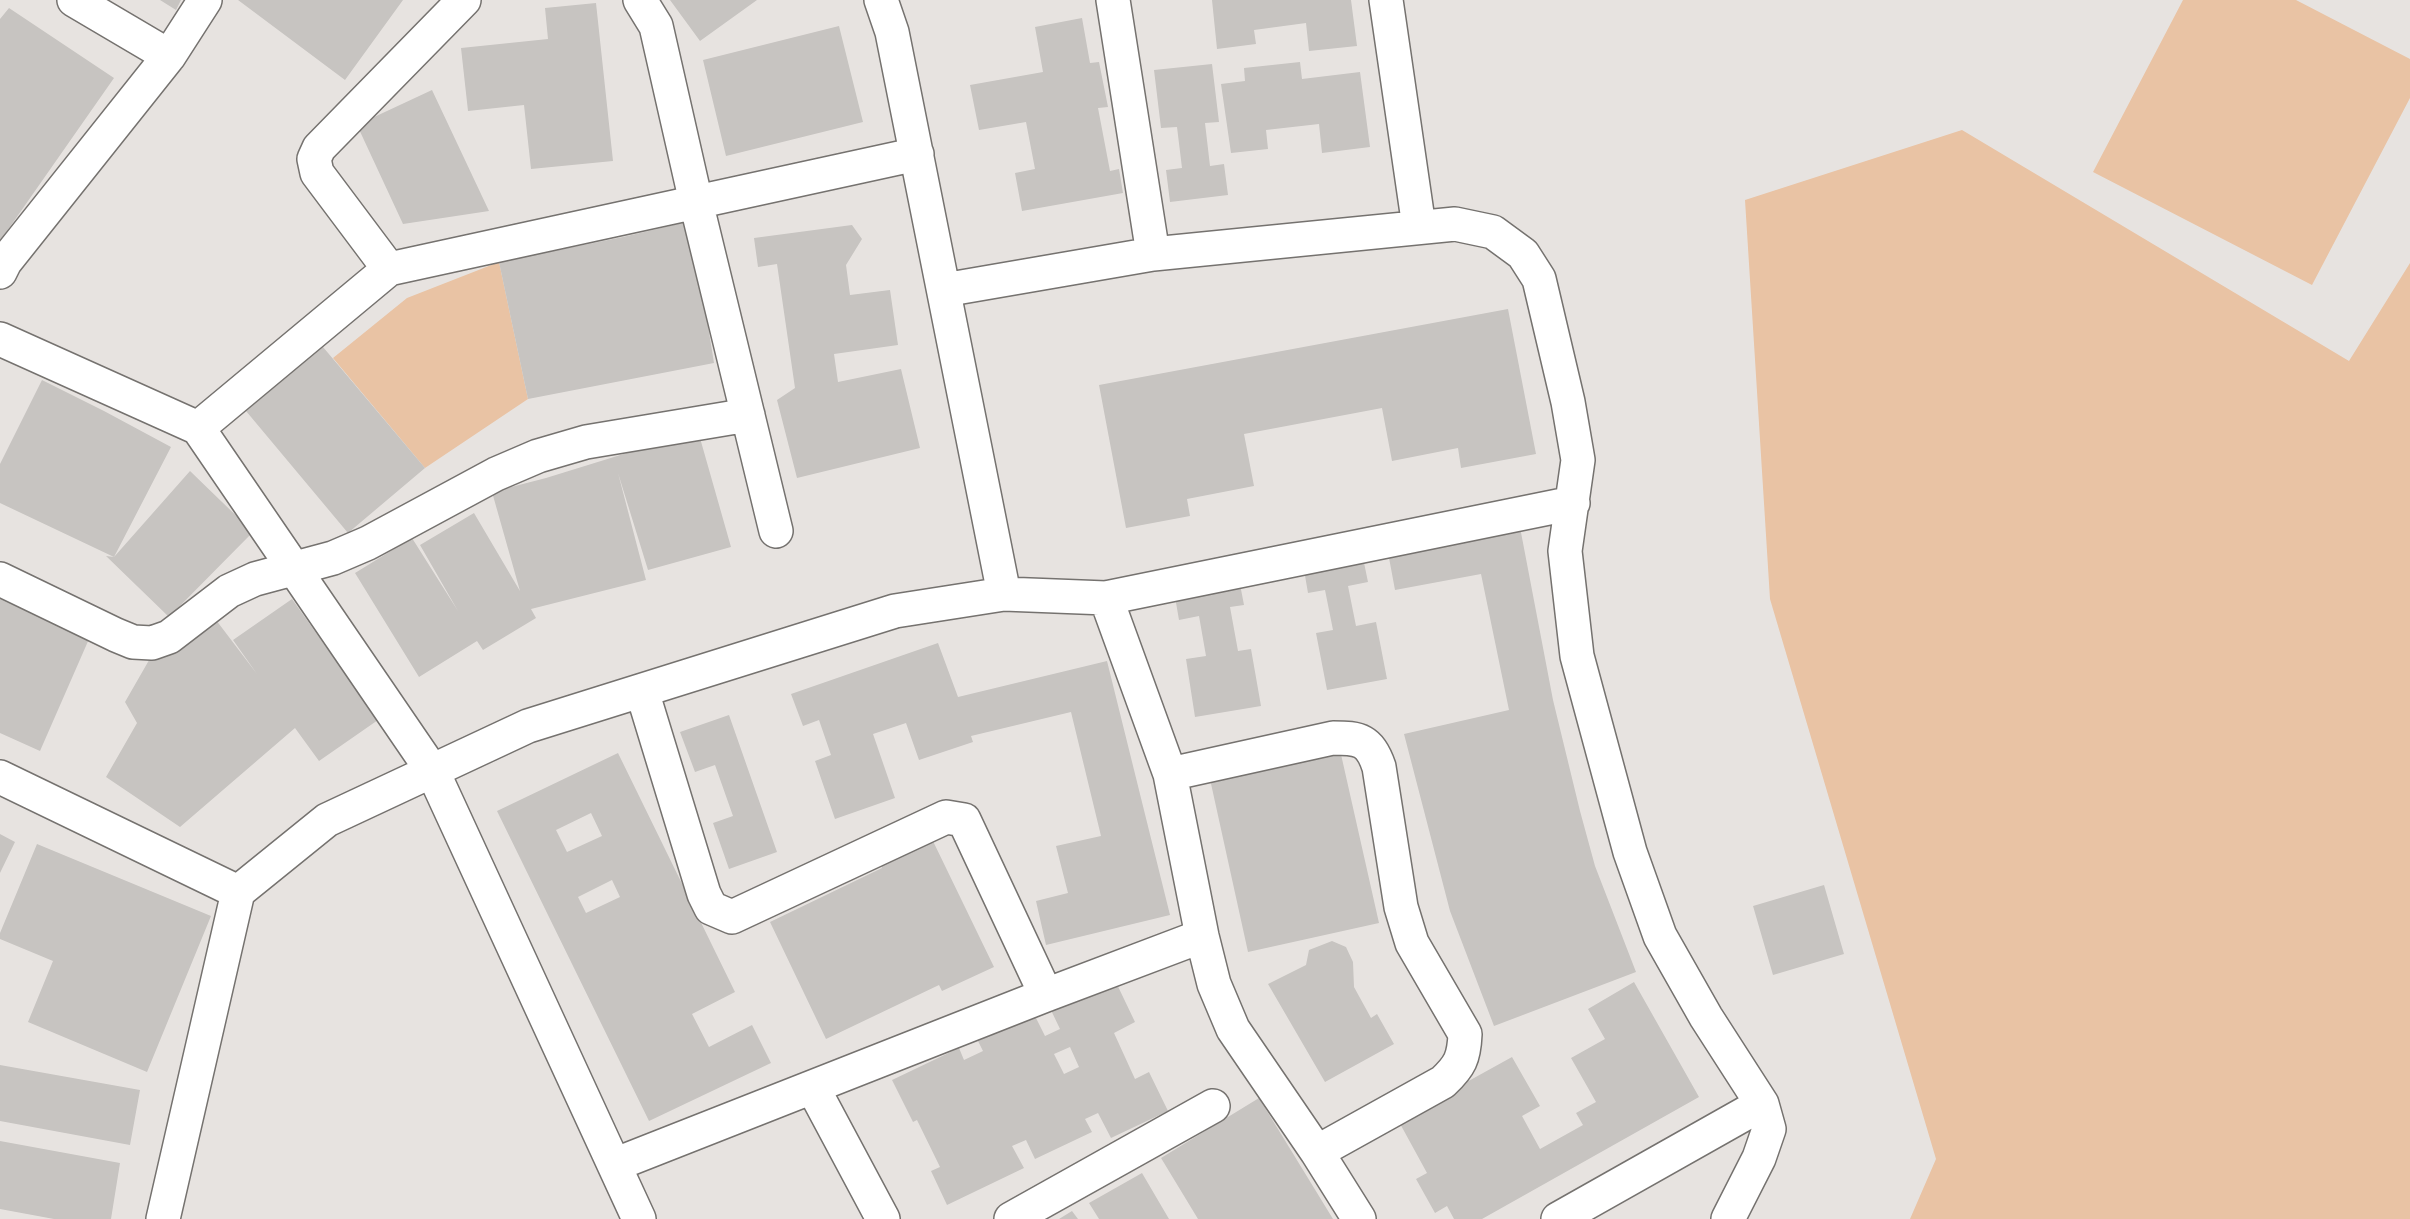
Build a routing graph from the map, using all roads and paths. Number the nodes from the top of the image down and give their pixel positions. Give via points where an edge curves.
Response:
1 (74, 0) edge
2 (205, 0) edge
3 (464, 0) edge
4 (640, 0) edge
5 (881, 0) edge
6 (1113, 0) edge
7 (1386, 0) edge
8 (169, 56) junction
9 (917, 154) junction
10 (696, 202) junction
11 (1419, 227) junction
12 (1153, 254) junction
13 (389, 269) junction
14 (0, 272) edge
15 (944, 290) junction
16 (0, 339) edge
17 (748, 415) junction
18 (198, 428) junction
19 (1573, 503) junction
20 (776, 531) dead end
21 (295, 568) junction
22 (0, 579) edge
23 (1004, 594) junction
24 (1106, 598) junction
25 (642, 691) junction
26 (433, 772) junction
27 (1170, 774) junction
28 (0, 777) edge
29 (238, 892) junction
30 (1202, 936) junction
31 (1046, 995) junction
32 (813, 1088) junction
33 (1762, 1104) junction
34 (1213, 1106) dead end
35 (1317, 1152) junction
36 (614, 1165) junction
37 (163, 1219) edge
38 (639, 1219) edge
39 (883, 1219) edge
40 (1011, 1219) edge
41 (1359, 1219) edge
42 (1558, 1219) edge
43 (1728, 1219) edge

1 - 8 street
2 - 8 street
3 - 13 street via 319,148 314,159 317,173
4 - 10 street via 656,26
5 - 9 street via 892,32
6 - 12 street
7 - 11 street
8 - 14 street
9 - 10 street
9 - 15 street
10 - 13 street
10 - 17 street
11 - 12 street
11 - 19 street via 1455,224 1493,231 1523,254 1539,279 1578,460
12 - 15 street
13 - 18 street
15 - 23 street
16 - 18 street
17 - 20 street
17 - 21 street via 586,442 538,456 496,474 368,543
18 - 21 street
19 - 24 street
19 - 33 street via 1566,550 1577,656 1629,852 1660,936
21 - 22 street via 229,591 169,637 152,643 116,635
21 - 26 street
23 - 24 street
23 - 25 street via 895,611
24 - 27 street
25 - 26 street via 528,726
25 - 31 street via 711,908 732,916 946,817 964,820
26 - 29 street via 327,820
26 - 36 street
27 - 30 street
27 - 35 street via 1333,738 1366,743 1374,753 1401,907 1412,943 1465,1034 1464,1050 1457,1068 1443,1082
28 - 29 street
29 - 37 street
30 - 31 street
30 - 35 street via 1214,984 1233,1029
31 - 32 street
32 - 36 street
32 - 39 street
33 - 42 street
33 - 43 street via 1769,1129
34 - 40 street
35 - 41 street
36 - 38 street

